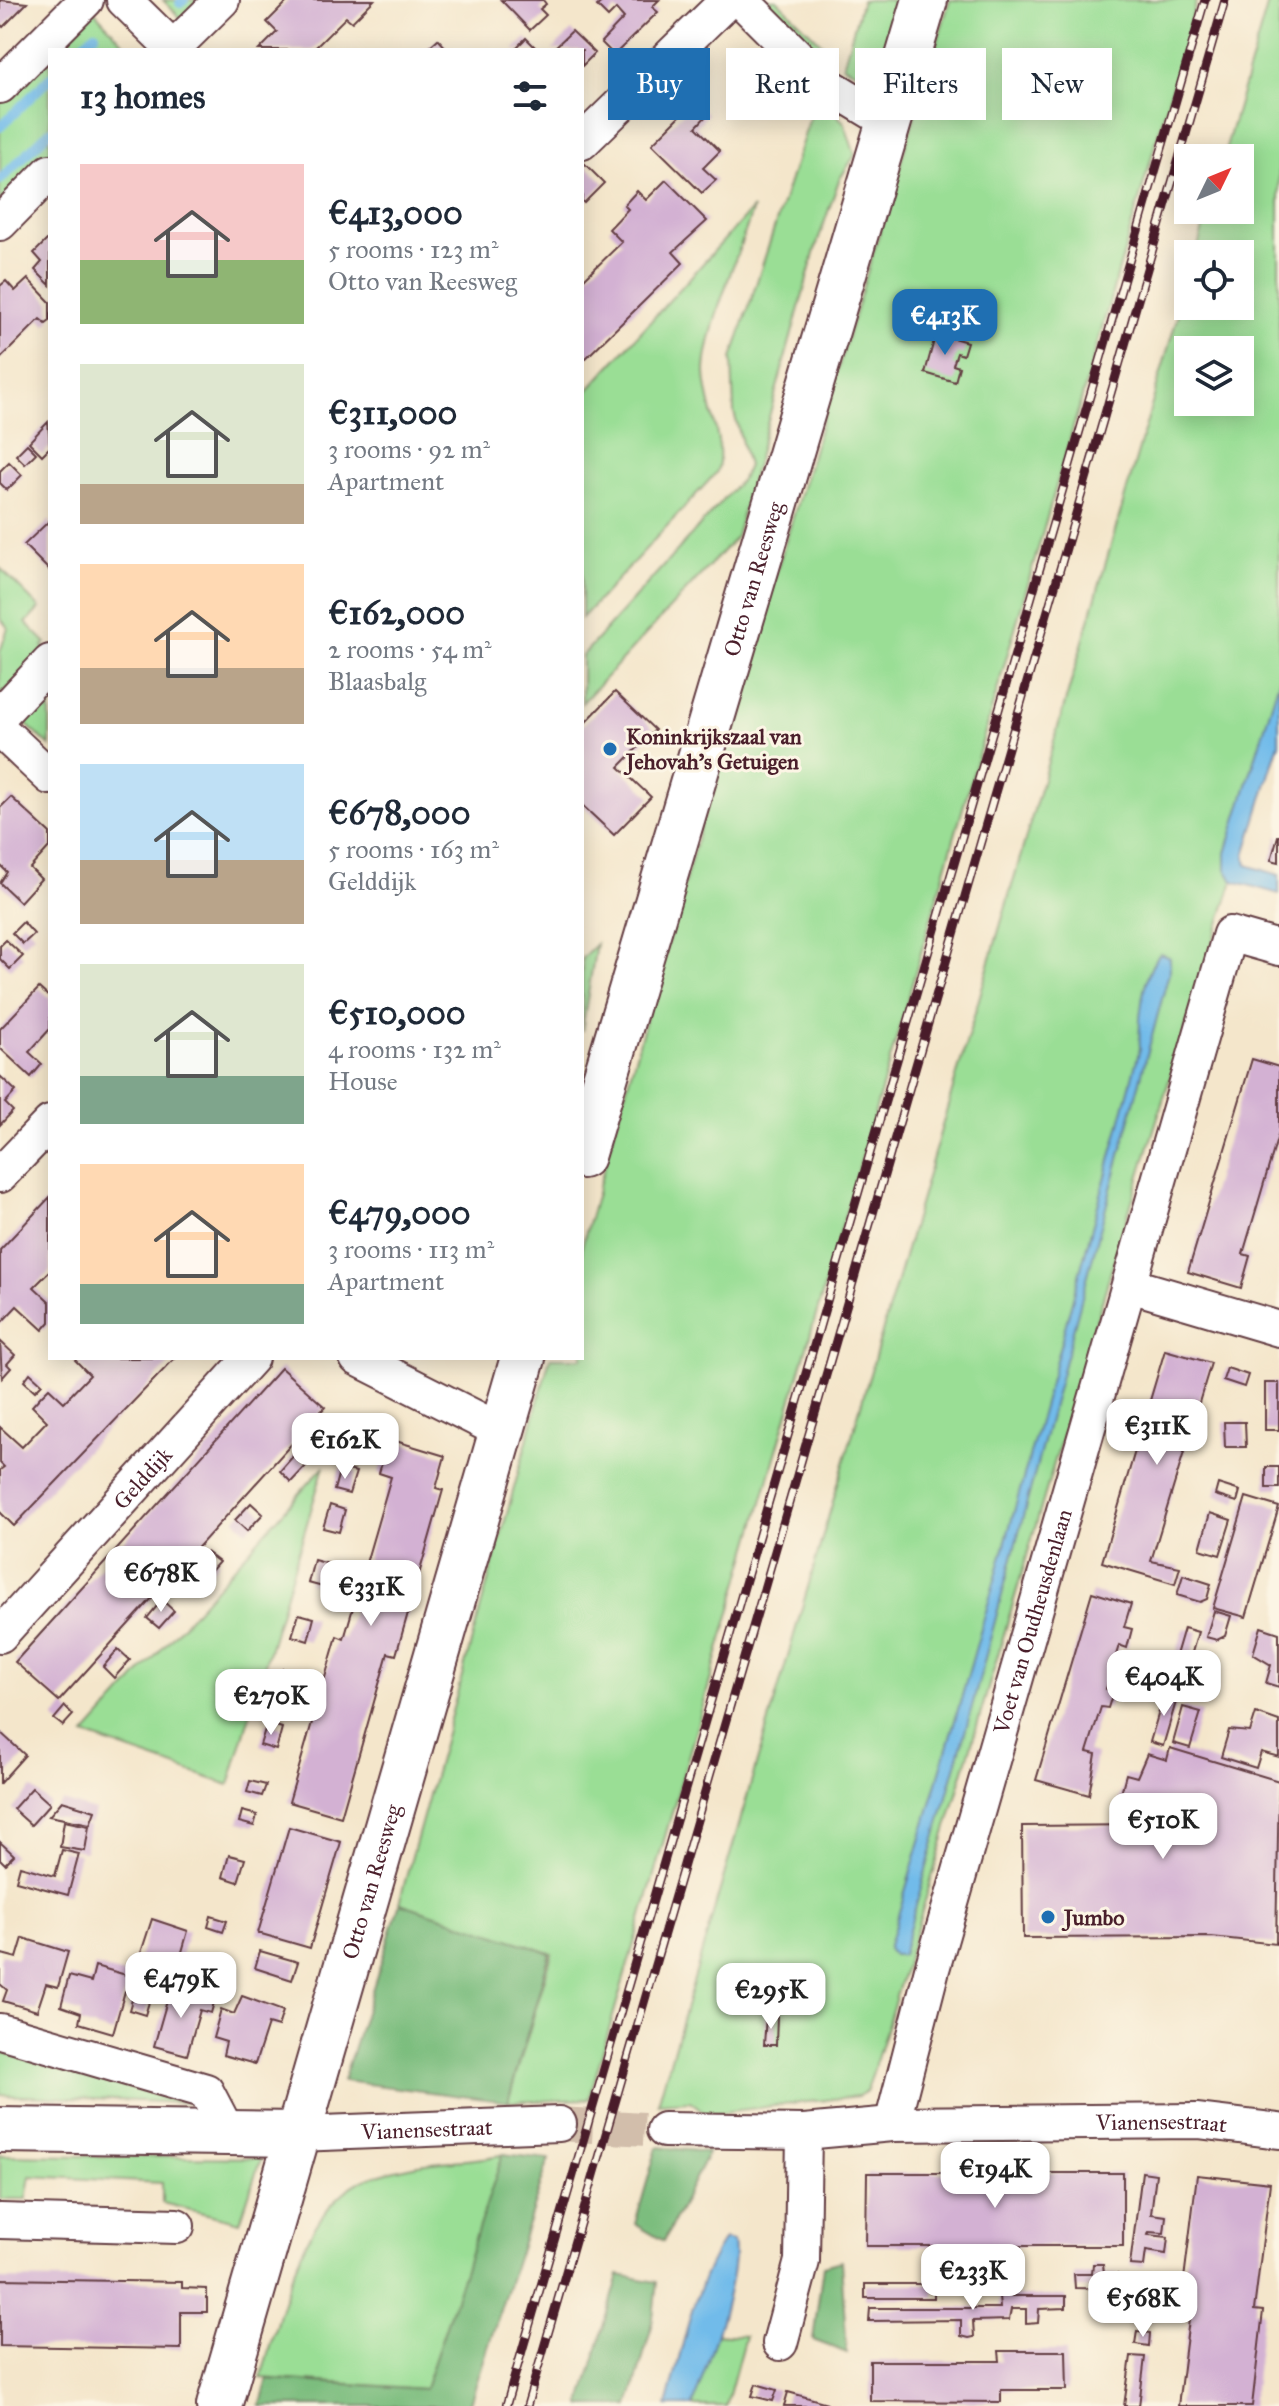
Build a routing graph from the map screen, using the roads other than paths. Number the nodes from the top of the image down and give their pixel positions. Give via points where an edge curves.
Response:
1 (86, 0) edge
2 (124, 0) edge
3 (222, 0) edge
4 (728, 0) edge
5 (741, 0) edge
6 (925, 0) edge
7 (171, 48) edge
8 (173, 48) edge
9 (0, 86) edge
10 (889, 122) junction
11 (584, 140) edge
12 (48, 174) edge
13 (0, 223) edge
14 (48, 664) edge
15 (0, 715) edge
16 (0, 730) edge
17 (48, 775) edge
18 (1279, 948) edge
19 (48, 1125) edge
20 (584, 1149) edge
21 (0, 1175) edge
22 (1130, 1285) junction
23 (1279, 1329) edge
24 (249, 1360) edge
25 (361, 1360) edge
26 (522, 1360) edge
27 (503, 1432) junction
28 (0, 1635) edge
29 (0, 2031) edge
30 (559, 2124) tunnel mouth
31 (892, 2124) junction
32 (0, 2130) edge
33 (664, 2130) tunnel mouth
34 (1279, 2131) edge
35 (804, 2132) junction
36 (228, 2133) junction
37 (297, 2134) junction
38 (0, 2221) edge
39 (177, 2226) dead end
40 (780, 2343) dead end
41 (219, 2406) edge

1 - 9 street
2 - 7 street
3 - 8 street
4 - 11 street
5 - 10 street via 823,82
6 - 10 street, Otto van Reesweg
10 - 20 street, Otto van Reesweg
12 - 13 street
14 - 15 street
16 - 17 street
18 - 22 street, Voet van Oudheusdenlaan via 1230,934
19 - 21 street
22 - 23 street
22 - 31 street, Voet van Oudheusdenlaan
24 - 28 street, Gelddijk
25 - 27 street
26 - 27 street, Otto van Reesweg
27 - 37 street, Otto van Reesweg
29 - 36 street via 206,2091
30 - 37 street, Vianensestraat
31 - 34 street, Vianensestraat via 1198,2121
31 - 35 street, Vianensestraat
32 - 36 street
33 - 35 street, Vianensestraat
35 - 40 street via 802,2261
36 - 37 street
37 - 41 street, Otto van Reesweg
38 - 39 street

